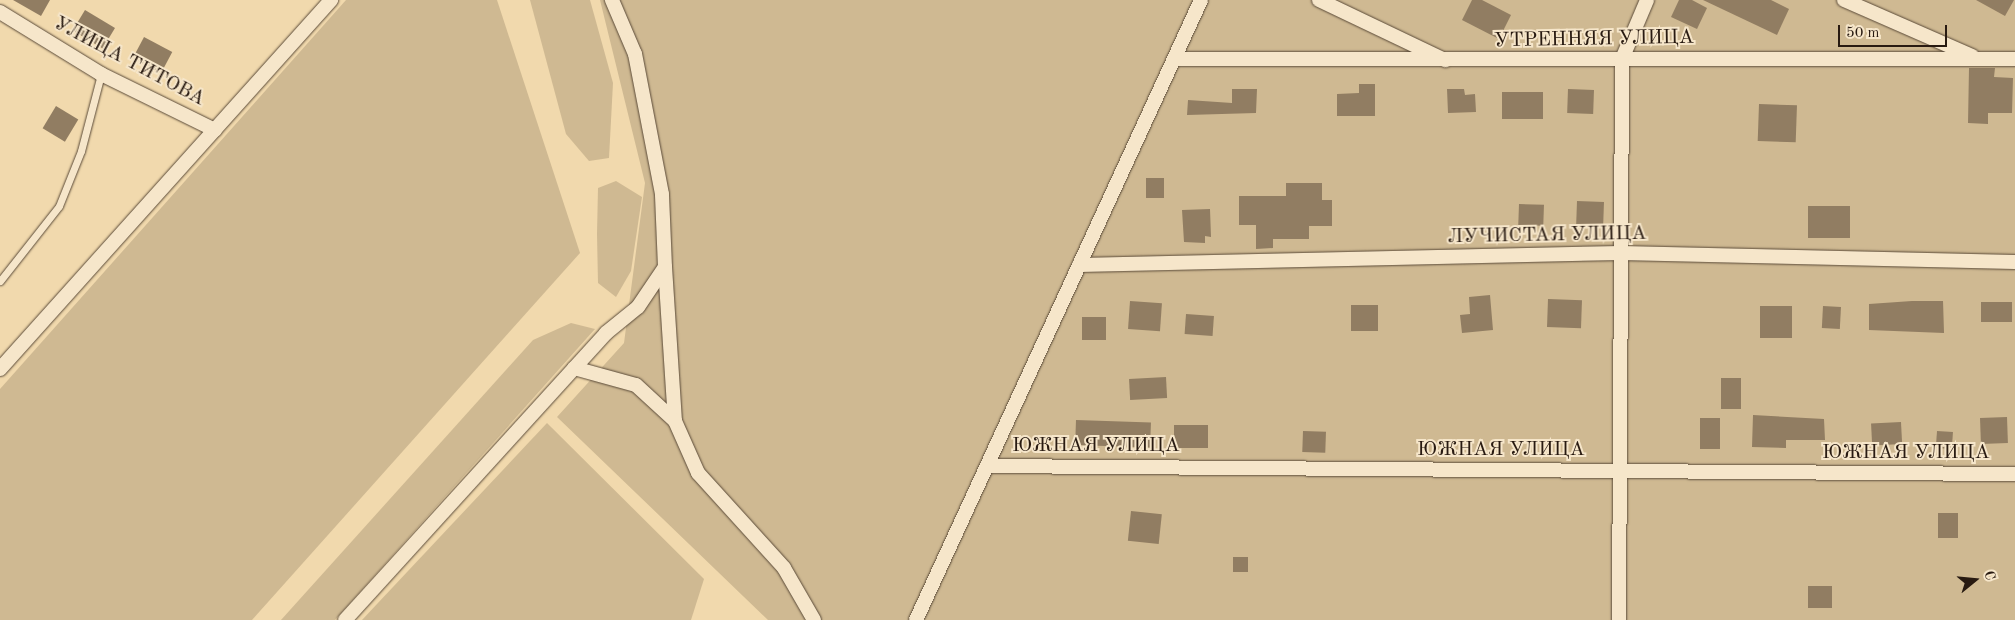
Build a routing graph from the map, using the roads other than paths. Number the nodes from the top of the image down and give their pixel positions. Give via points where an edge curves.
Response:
1 (331, 0) edge
2 (612, 0) edge
3 (1200, 0) edge
4 (1319, 0) edge
5 (1646, 0) edge
6 (1844, 0) edge
7 (0, 12) edge
8 (1174, 59) junction
9 (1622, 59) junction
10 (1978, 59) junction
11 (2015, 59) edge
12 (1450, 62) junction
13 (101, 74) junction
14 (215, 130) junction
15 (1621, 253) junction
16 (2015, 262) edge
17 (1079, 265) junction
18 (665, 267) junction
19 (0, 281) edge
20 (574, 368) junction
21 (0, 369) edge
22 (675, 421) junction
23 (987, 466) junction
24 (1619, 471) junction
25 (2015, 474) edge
26 (346, 620) edge
27 (814, 620) edge
28 (916, 620) edge
29 (1619, 620) edge

1 - 14 street
2 - 18 street via 635,54 662,194
3 - 8 street
4 - 12 street
5 - 9 street
6 - 10 street
7 - 13 street, УЛИЦА ТИТОВА
8 - 12 street, УТРЕННЯЯ УЛИЦА
8 - 17 street
9 - 10 street, УТРЕННЯЯ УЛИЦА
9 - 12 street, УТРЕННЯЯ УЛИЦА
9 - 15 street
10 - 11 street, УТРЕННЯЯ УЛИЦА
13 - 14 street, УЛИЦА ТИТОВА
13 - 19 lane via 80,151 59,206
14 - 21 street
15 - 16 street, ЛУЧИСТАЯ УЛИЦА
15 - 17 street, ЛУЧИСТАЯ УЛИЦА
15 - 24 street
17 - 23 street
18 - 20 street via 638,307 606,333
18 - 22 street
20 - 22 street via 636,385
20 - 26 street
22 - 27 street via 698,473 784,568
23 - 24 street, ЮЖНАЯ УЛИЦА
23 - 28 street
24 - 25 street, ЮЖНАЯ УЛИЦА
24 - 29 street

